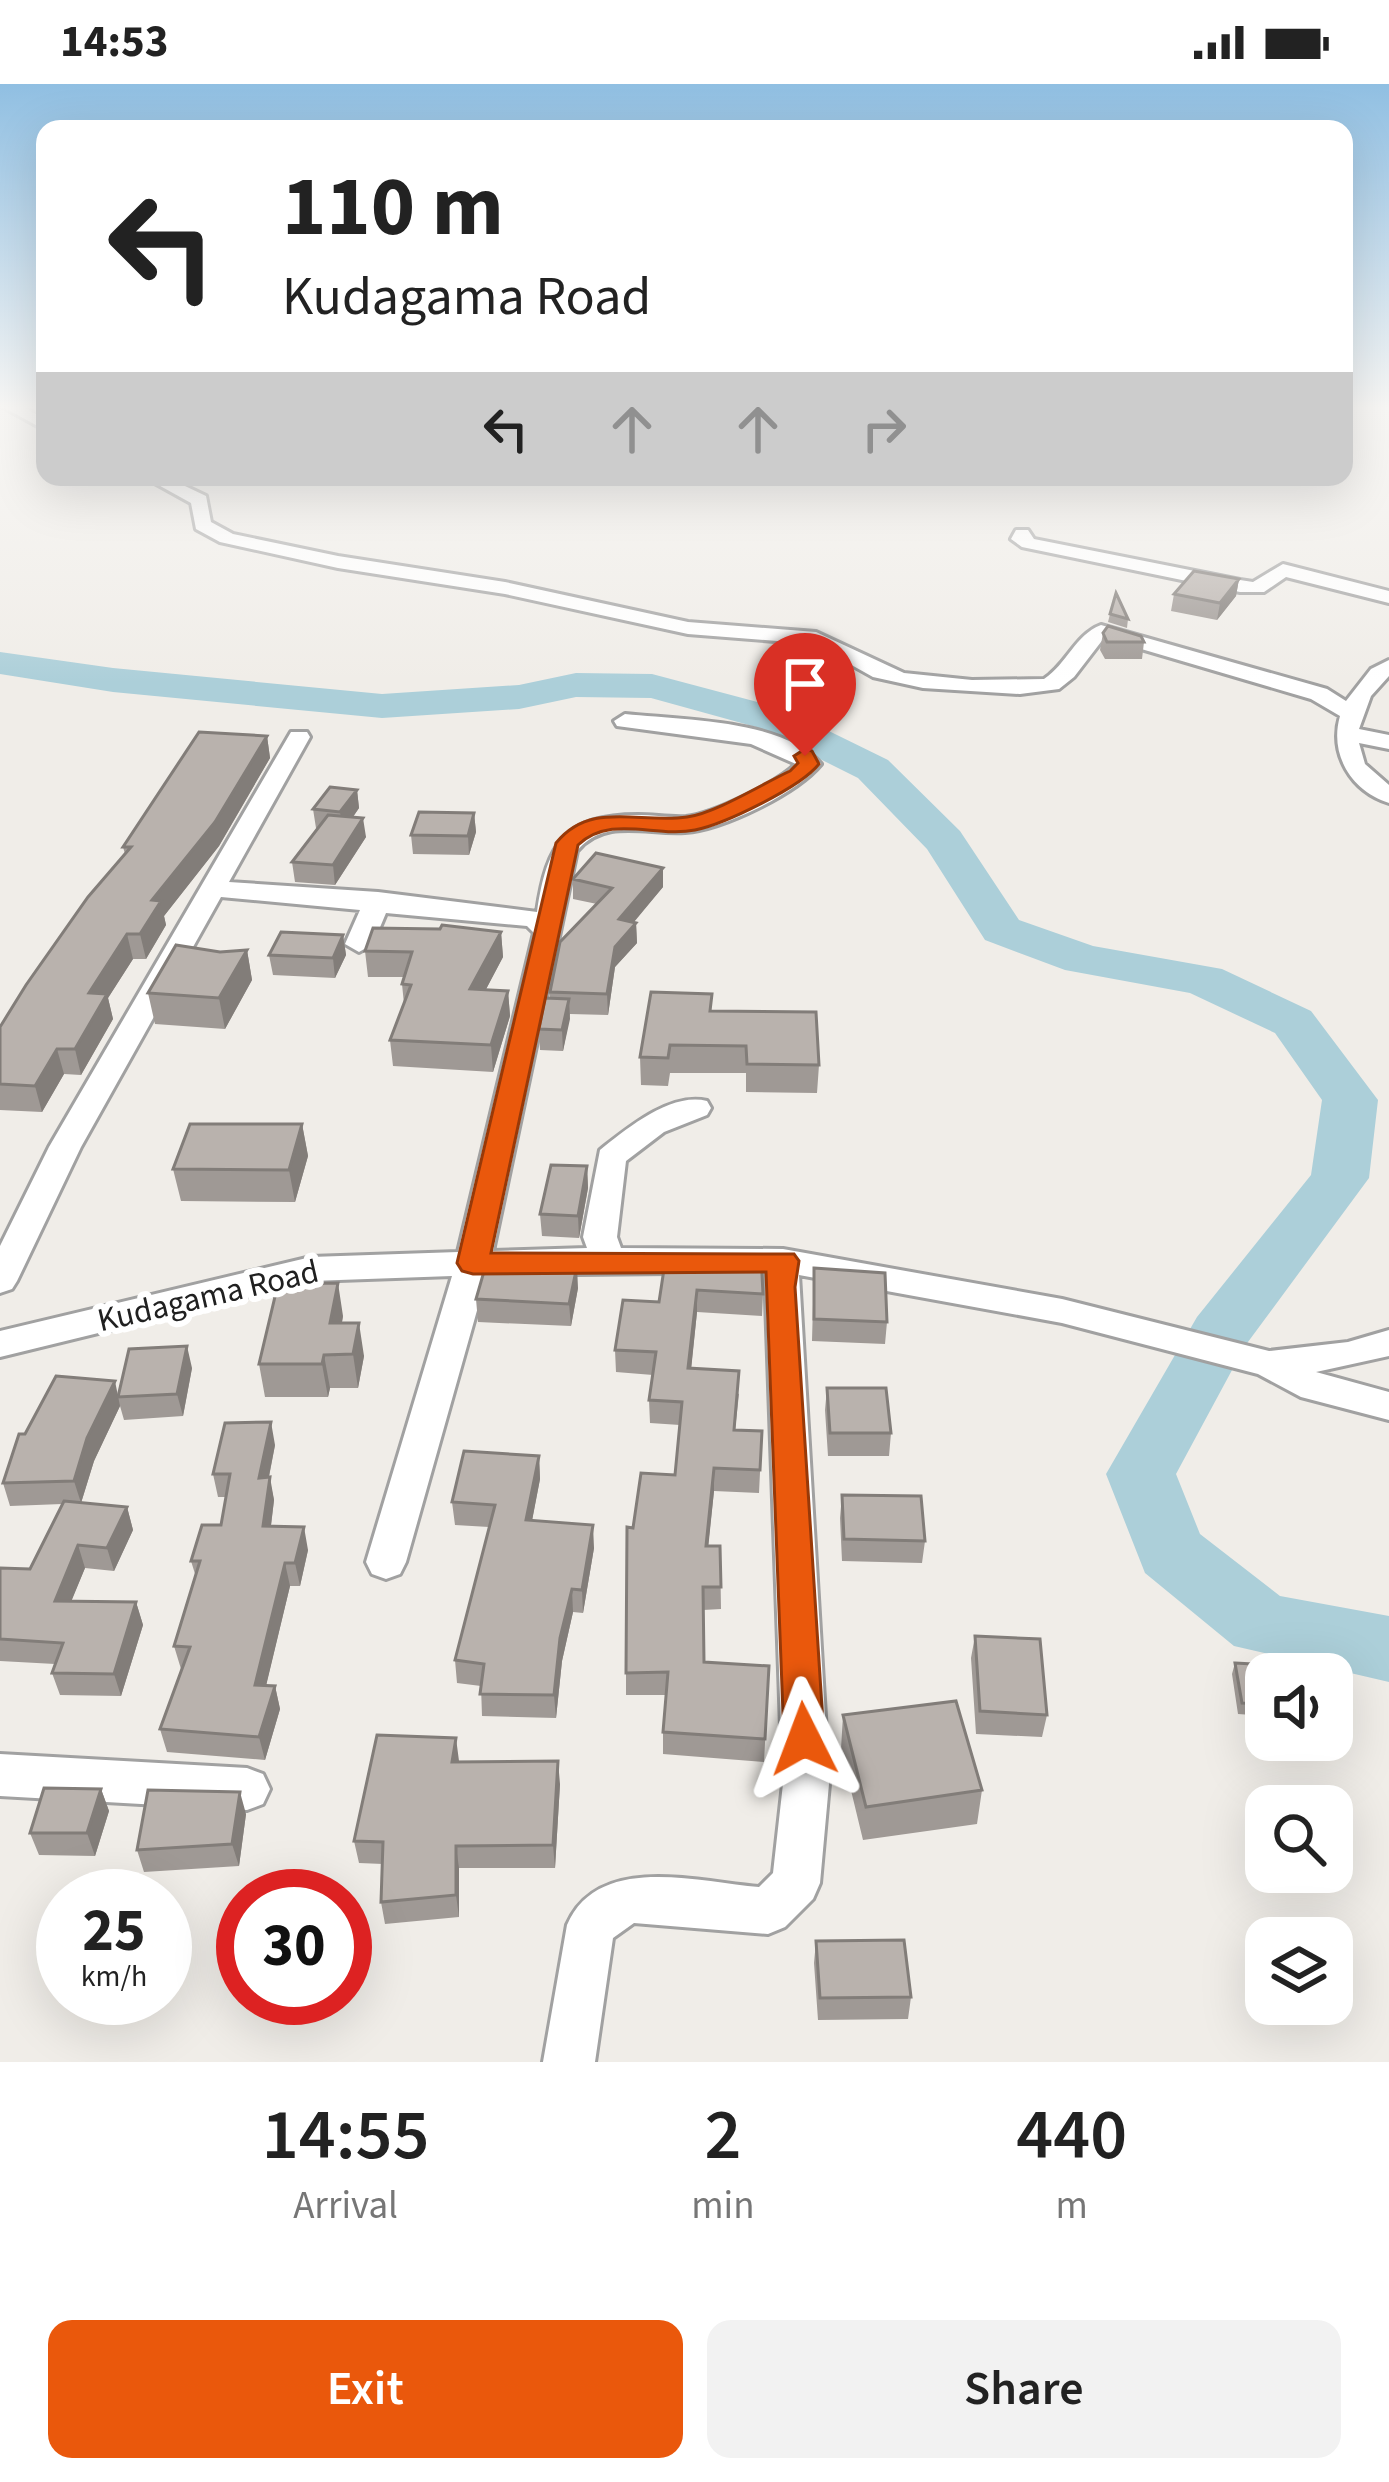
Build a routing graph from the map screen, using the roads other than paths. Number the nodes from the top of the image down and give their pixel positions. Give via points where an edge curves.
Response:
1 (197, 498) edge
2 (1022, 534) dead end
3 (1389, 597) edge
4 (1389, 666) edge
5 (625, 721) dead end
6 (1349, 724) junction
7 (299, 737) dead end
8 (1389, 742) edge
9 (1389, 796) edge
10 (213, 888) junction
11 (378, 900) junction
12 (548, 931) junction
13 (359, 944) dead end
14 (174, 955) junction
15 (209, 958) edge
16 (696, 1108) dead end
17 (608, 1259) junction
18 (783, 1261) junction
19 (473, 1263) junction
20 (0, 1281) edge
21 (1389, 1343) edge
22 (0, 1345) edge
23 (1269, 1364) junction
24 (1389, 1406) edge
25 (386, 1562) dead end
26 (0, 1775) edge
27 (247, 1789) dead end
28 (569, 2062) edge

1 - 6 street via 202,525 227,538 688,628 816,638 892,676 1047,686 1073,671 1101,631 1319,694
2 - 3 street via 1029,543 1240,586 1257,588 1283,570
4 - 6 street via 1375,674
5 - 12 street via 788,746 809,764 692,824 585,826 567,843
6 - 8 street
6 - 9 street via 1352,764
7 - 10 street
10 - 11 street
10 - 14 street
11 - 12 street via 535,919
11 - 13 street
12 - 19 street
14 - 15 street
14 - 20 street
16 - 17 street via 653,1125 610,1157 600,1237
17 - 18 street, Kudagama Road
17 - 19 street, Kudagama Road
18 - 23 street, Kudagama Road via 1062,1312
18 - 28 street via 806,1784 796,1883 768,1911 627,1899 591,1925
19 - 22 street, Kudagama Road via 310,1269
19 - 25 street
21 - 23 street
23 - 24 street via 1314,1387
26 - 27 street

